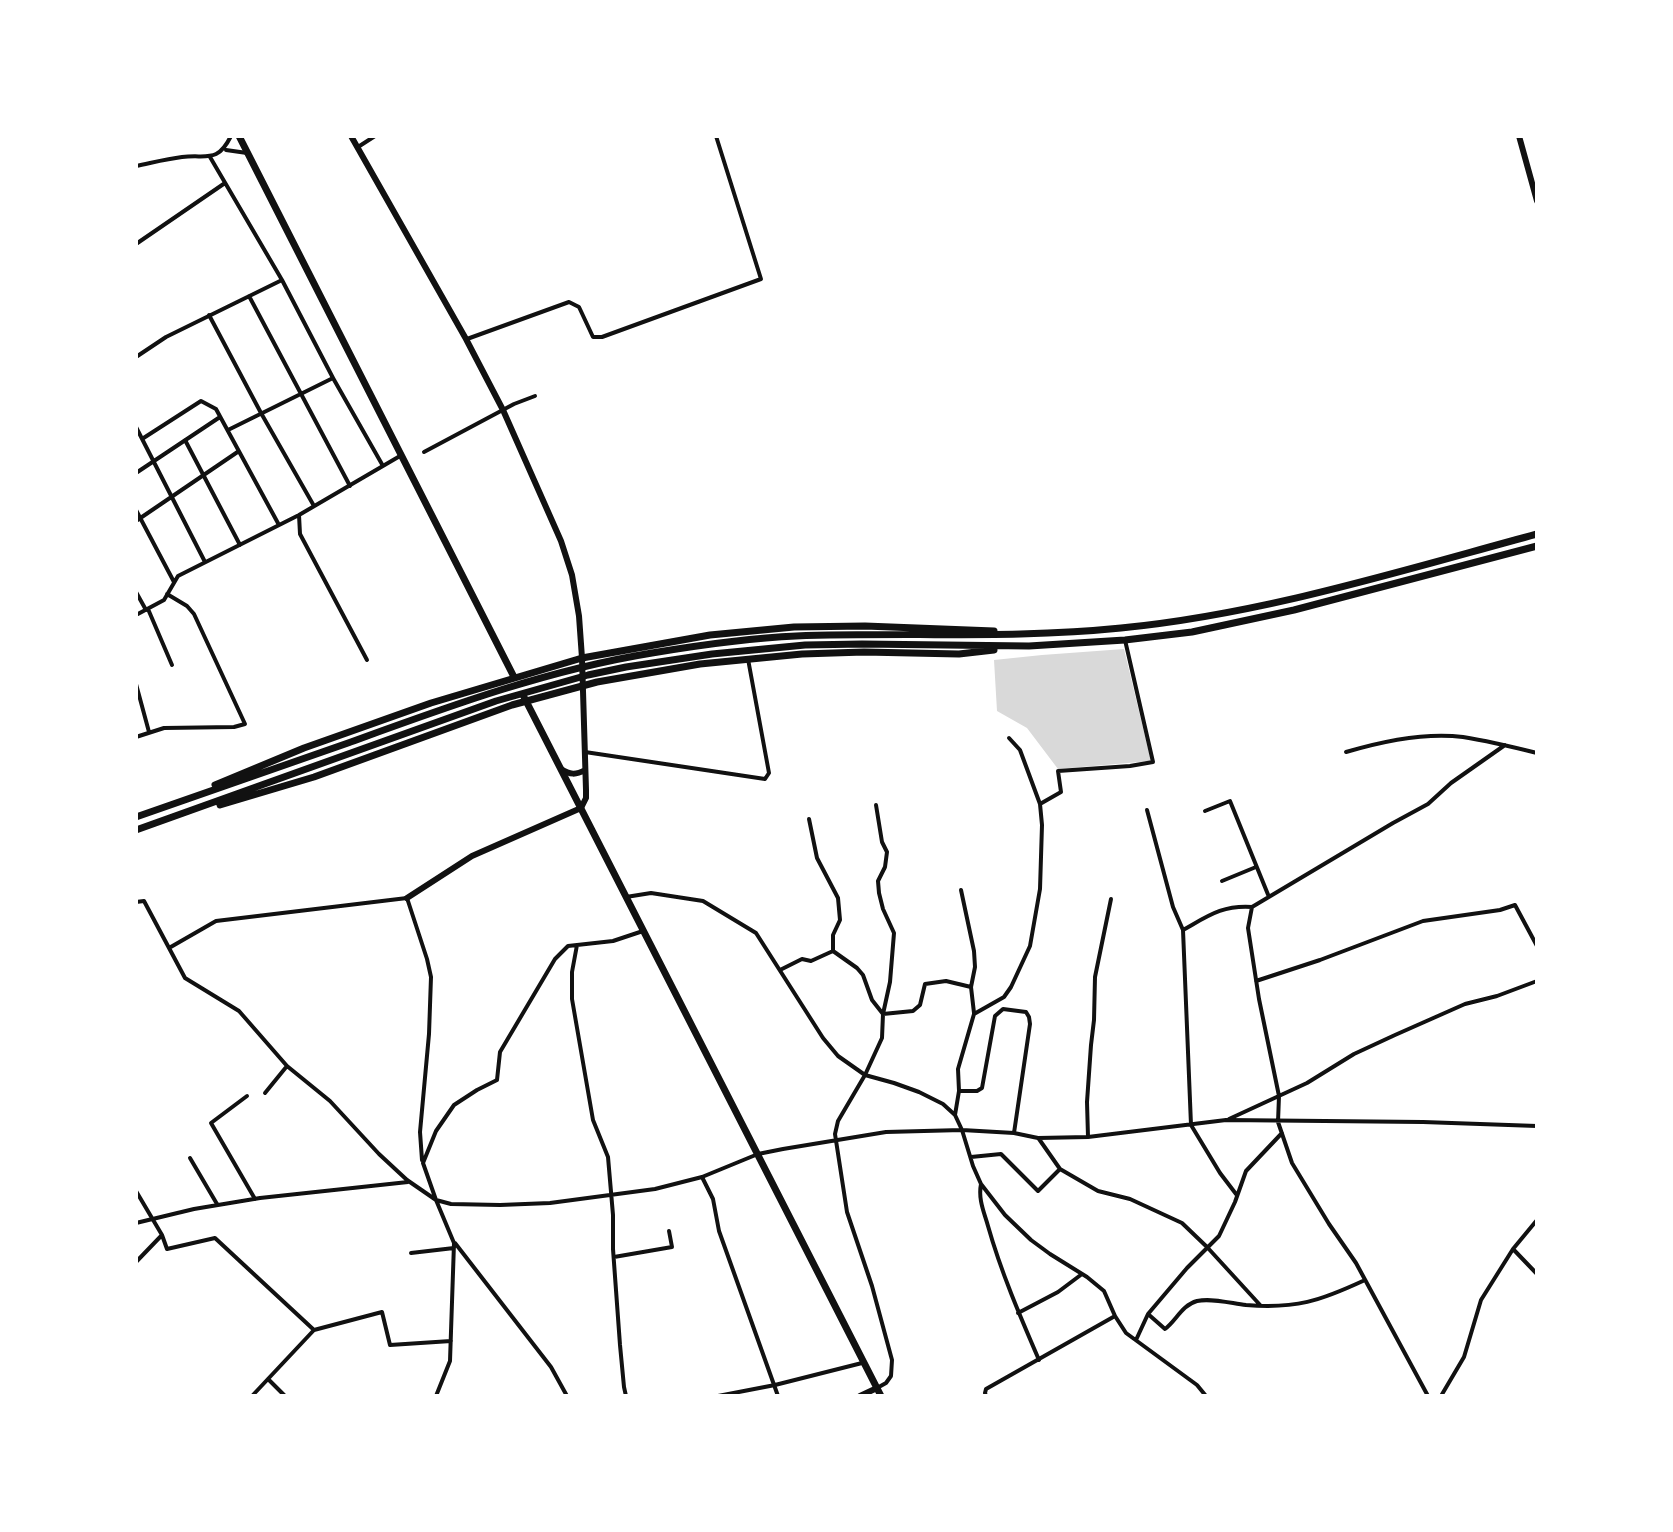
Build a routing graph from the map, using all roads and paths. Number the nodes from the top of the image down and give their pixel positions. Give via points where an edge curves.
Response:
1 (231, 136) edge
2 (239, 136) edge
3 (351, 136) edge
4 (375, 136) edge
5 (716, 136) edge
6 (1519, 136) edge
7 (358, 147) junction
8 (225, 150) junction
9 (247, 153) junction
10 (210, 157) junction
11 (136, 166) edge
12 (225, 183) junction
13 (1537, 201) edge
14 (136, 244) edge
15 (282, 280) junction
16 (249, 296) junction
17 (209, 315) junction
18 (466, 339) junction
19 (136, 357) edge
20 (333, 378) junction
21 (300, 394) junction
22 (535, 396) dead end
23 (503, 410) junction
24 (261, 413) junction
25 (220, 417) junction
26 (136, 427) edge
27 (228, 430) junction
28 (142, 439) junction
29 (185, 440) junction
30 (239, 451) junction
31 (424, 452) dead end
32 (402, 455) junction
33 (153, 461) junction
34 (383, 466) junction
35 (136, 473) edge
36 (204, 476) junction
37 (350, 486) junction
38 (171, 497) junction
39 (315, 507) junction
40 (136, 510) edge
41 (299, 515) junction
42 (138, 520) edge
43 (279, 525) junction
44 (1537, 534) edge
45 (240, 545) junction
46 (1537, 546) edge
47 (205, 562) junction
48 (174, 582) junction
49 (136, 592) edge
50 (167, 594) junction
51 (147, 609) junction
52 (136, 615) edge
53 (1028, 634) junction
54 (1125, 640) junction
55 (1029, 646) junction
56 (582, 658) junction
57 (748, 659) junction
58 (367, 660) dead end
59 (172, 665) dead end
60 (515, 681) junction
61 (136, 684) edge
62 (583, 686) junction
63 (523, 697) junction
64 (149, 732) junction
65 (136, 737) edge
66 (1009, 738) dead end
67 (1505, 745) junction
68 (585, 752) junction
69 (1346, 752) dead end
70 (1537, 753) edge
71 (561, 769) junction
72 (585, 770) junction
73 (1040, 804) junction
74 (876, 805) dead end
75 (581, 808) junction
76 (1147, 810) dead end
77 (1205, 811) dead end
78 (149, 813) junction
79 (136, 817) edge
80 (809, 819) dead end
81 (145, 827) junction
82 (136, 830) edge
83 (1256, 867) junction
84 (1222, 881) dead end
85 (961, 890) dead end
86 (626, 897) junction
87 (1269, 897) junction
88 (407, 898) junction
89 (1111, 899) dead end
90 (136, 902) edge
91 (1252, 907) junction
92 (1183, 930) junction
93 (643, 931) junction
94 (577, 943) junction
95 (1537, 946) edge
96 (169, 948) junction
97 (833, 951) junction
98 (780, 970) junction
99 (1256, 981) junction
100 (1537, 981) edge
101 (971, 987) junction
102 (883, 1014) junction
103 (974, 1014) junction
104 (287, 1066) junction
105 (865, 1075) junction
106 (959, 1091) junction
107 (265, 1093) dead end
108 (247, 1096) dead end
109 (1279, 1096) junction
110 (955, 1115) junction
111 (1226, 1120) junction
112 (1278, 1122) junction
113 (1191, 1125) junction
114 (1537, 1126) edge
115 (962, 1130) junction
116 (1014, 1133) junction
117 (1282, 1133) junction
118 (1088, 1137) junction
119 (1038, 1138) junction
120 (835, 1141) junction
121 (758, 1154) junction
122 (971, 1157) junction
123 (190, 1158) dead end
124 (423, 1163) junction
125 (1060, 1169) junction
126 (702, 1177) junction
127 (410, 1182) junction
128 (981, 1184) junction
129 (136, 1191) edge
130 (1236, 1194) junction
131 (612, 1195) junction
132 (255, 1199) junction
133 (436, 1200) junction
134 (218, 1205) junction
135 (153, 1219) junction
136 (1537, 1220) edge
137 (136, 1223) edge
138 (669, 1231) dead end
139 (162, 1235) junction
140 (454, 1245) junction
141 (1207, 1247) junction
142 (1513, 1249) junction
143 (411, 1253) dead end
144 (614, 1257) junction
145 (136, 1262) edge
146 (1082, 1274) junction
147 (1537, 1274) edge
148 (1365, 1280) junction
149 (1261, 1306) junction
150 (1018, 1313) junction
151 (1148, 1314) junction
152 (1115, 1316) junction
153 (314, 1330) junction
154 (1136, 1340) junction
155 (451, 1341) junction
156 (1039, 1360) junction
157 (864, 1362) junction
158 (268, 1379) junction
159 (775, 1385) junction
160 (879, 1392) edge
161 (252, 1396) edge
162 (285, 1396) edge
163 (436, 1396) edge
164 (567, 1396) edge
165 (626, 1396) edge
166 (718, 1396) edge
167 (778, 1396) edge
168 (860, 1396) edge
169 (986, 1396) edge
170 (1206, 1396) edge
171 (1428, 1396) edge
172 (1441, 1396) edge

1 - 8 street
2 - 9 main road
3 - 7 street
4 - 7 street
5 - 18 street via 761,279 602,337 593,337 579,307 569,302
6 - 13 street
7 - 18 street
8 - 9 street
8 - 10 street
9 - 32 main road
10 - 11 street
10 - 12 street
12 - 14 street
12 - 15 street
15 - 16 street
15 - 20 street
16 - 17 street
16 - 21 street
17 - 19 street
17 - 24 street
18 - 23 street
20 - 21 street
20 - 34 street
21 - 24 street
21 - 37 street
22 - 23 street
23 - 31 street
23 - 56 street via 572,575
24 - 27 street
24 - 39 street
25 - 27 street
25 - 28 street via 201,401
25 - 29 street
26 - 28 street
27 - 30 street
28 - 33 street
29 - 33 street
29 - 36 street
30 - 36 street
30 - 43 street
32 - 34 street
32 - 60 main road
33 - 35 street
33 - 38 street
34 - 37 street
36 - 38 street
36 - 45 street
37 - 39 street
38 - 42 street
38 - 47 street
39 - 41 street
40 - 42 street
41 - 43 street
41 - 58 street via 300,534
42 - 48 street
43 - 45 street
44 - 53 main road via 1234,612
45 - 47 street
46 - 54 main road via 1281,613
47 - 48 street
48 - 50 street
49 - 51 street
50 - 51 street
50 - 64 street via 194,614 245,724
51 - 52 street
51 - 59 street
53 - 56 main road via 794,627 710,635
53 - 60 main road via 796,636 726,642
54 - 55 main road
54 - 73 street via 1153,762 1058,771 1061,792
55 - 57 main road via 959,654 864,652
55 - 63 main road via 862,644 743,650 588,675
56 - 60 main road
56 - 62 street
57 - 62 main road
57 - 68 street via 769,773 765,779
60 - 63 main road
60 - 78 main road
60 - 78 main road via 431,703 304,748
61 - 64 street
62 - 63 main road
62 - 68 street
63 - 71 main road
63 - 81 main road via 445,719
63 - 81 main road via 314,777
64 - 65 street
66 - 73 street via 1020,750
67 - 69 street via 1434,736
67 - 70 street
67 - 87 street via 1428,804
68 - 72 street
71 - 72 street via 572,774
71 - 75 main road
72 - 75 street
73 - 103 street via 1040,889 1030,946 1004,997
74 - 102 street via 887,852 879,893 894,933
75 - 86 main road
75 - 88 street via 472,856
76 - 92 street
77 - 83 street via 1230,801
78 - 79 main road
80 - 97 street via 817,858 838,898 840,920
81 - 82 main road
83 - 84 street
83 - 87 street
85 - 101 street via 974,951
86 - 93 main road
86 - 98 street via 651,893 709,903 756,933
87 - 91 street
88 - 96 street via 216,921
88 - 124 street via 431,977 420,1132
89 - 118 street via 1095,977
90 - 96 street via 144,901
91 - 92 street via 1216,912
91 - 99 street via 1248,928
92 - 113 street
93 - 94 street via 613,941
93 - 121 main road
94 - 124 street via 555,959 500,1052 497,1080 454,1105
94 - 131 street via 572,999
95 - 99 street via 1515,905 1423,921
96 - 104 street via 185,978 239,1011
97 - 98 street
97 - 102 street via 863,975
98 - 105 street via 823,1038
99 - 109 street
100 - 109 street via 1451,1010 1354,1054
101 - 102 street via 946,981 925,984 913,1011
101 - 103 street
102 - 105 street via 882,1038
103 - 106 street via 958,1069
104 - 107 street
104 - 127 street via 330,1101
105 - 110 street via 919,1092
105 - 120 street via 838,1121
106 - 110 street
106 - 116 street via 982,1088 995,1016 1003,1009 1026,1012 1030,1024
108 - 132 street via 211,1123
109 - 111 street
109 - 112 street
110 - 115 street
111 - 112 street
111 - 113 street
112 - 114 street
112 - 117 street
113 - 118 street
113 - 130 street
115 - 116 street
115 - 120 street via 886,1132
115 - 122 street
116 - 119 street
117 - 130 street via 1246,1171
117 - 148 street via 1292,1163
118 - 119 street
119 - 125 street
120 - 121 street
120 - 160 street via 850,1221 892,1360 891,1376
121 - 126 street
121 - 157 main road
122 - 125 street via 1001,1154 1038,1191
122 - 128 street
123 - 134 street
124 - 133 street
125 - 141 street via 1098,1191 1182,1223
126 - 131 street
126 - 159 street
127 - 132 street
127 - 133 street
128 - 146 street via 1031,1240
128 - 150 street via 997,1257
129 - 135 street
130 - 141 street via 1219,1236
131 - 133 street via 500,1205
131 - 144 street
132 - 134 street
133 - 140 street
134 - 135 street
135 - 137 street
135 - 139 street
136 - 142 street
138 - 144 street via 672,1247
139 - 145 street
139 - 153 street via 167,1249 215,1238
140 - 143 street
140 - 155 street
140 - 164 street via 551,1367
141 - 149 street
141 - 151 street
142 - 147 street
142 - 172 street via 1481,1300 1464,1357
144 - 165 street
146 - 150 street
146 - 152 street via 1104,1291
148 - 149 street via 1329,1297 1292,1306
148 - 171 street
149 - 151 street via 1195,1301 1165,1329
150 - 156 street
151 - 154 street
152 - 154 street
152 - 156 street
153 - 155 street via 382,1312 390,1345
153 - 158 street
154 - 170 street
155 - 163 street via 450,1361
156 - 169 street via 986,1389
157 - 159 street
157 - 160 main road
158 - 161 street
158 - 162 street
159 - 166 street
159 - 167 street
160 - 168 street

